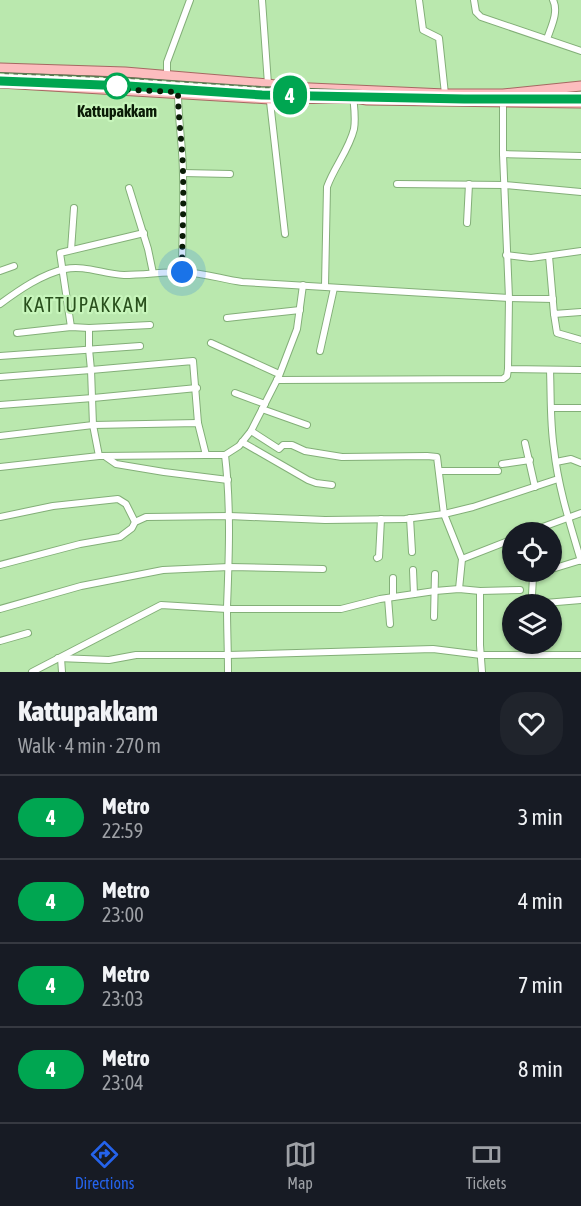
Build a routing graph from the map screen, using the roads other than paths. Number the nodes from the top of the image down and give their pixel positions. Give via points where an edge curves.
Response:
1 (190, 0) edge
2 (261, 0) edge
3 (419, 0) edge
4 (474, 0) edge
5 (554, 0) edge
6 (547, 39) junction
7 (581, 51) edge
8 (0, 68) edge
9 (166, 75) junction
10 (0, 83) edge
11 (268, 84) junction
12 (581, 86) edge
13 (178, 92) junction
14 (353, 94) junction
15 (445, 94) junction
16 (503, 97) junction
17 (269, 99) junction
18 (581, 103) edge
19 (503, 153) junction
20 (581, 156) edge
21 (183, 173) junction
22 (230, 174) dead end
23 (397, 184) dead end
24 (469, 184) junction
25 (505, 185) junction
26 (129, 188) dead end
27 (581, 192) edge
28 (74, 208) dead end
29 (467, 224) dead end
30 (144, 233) junction
31 (285, 234) dead end
32 (71, 250) junction
33 (581, 251) edge
34 (506, 255) junction
35 (549, 256) junction
36 (14, 266) dead end
37 (63, 270) junction
38 (0, 271) edge
39 (182, 272) junction
40 (153, 273) junction
41 (303, 285) junction
42 (325, 286) junction
43 (334, 288) junction
44 (509, 298) junction
45 (554, 299) junction
46 (0, 304) edge
47 (300, 310) junction
48 (581, 312) edge
49 (554, 314) junction
50 (227, 318) dead end
51 (150, 325) dead end
52 (71, 327) junction
53 (89, 328) junction
54 (17, 333) dead end
55 (581, 340) edge
56 (211, 343) dead end
57 (140, 346) dead end
58 (89, 349) junction
59 (320, 351) dead end
60 (0, 356) edge
61 (508, 369) junction
62 (92, 370) junction
63 (550, 370) junction
64 (581, 370) edge
65 (0, 377) edge
66 (278, 377) junction
67 (196, 388) junction
68 (235, 393) dead end
69 (93, 398) junction
70 (0, 405) edge
71 (263, 406) junction
72 (551, 408) junction
73 (581, 408) edge
74 (198, 423) junction
75 (307, 424) dead end
76 (93, 425) junction
77 (251, 431) junction
78 (0, 436) edge
79 (242, 442) junction
80 (525, 443) dead end
81 (206, 455) junction
82 (225, 455) junction
83 (102, 456) junction
84 (530, 459) junction
85 (556, 462) junction
86 (581, 463) edge
87 (502, 464) dead end
88 (0, 466) edge
89 (439, 471) junction
90 (498, 471) dead end
91 (558, 479) junction
92 (228, 480) junction
93 (332, 485) dead end
94 (535, 487) junction
95 (581, 513) edge
96 (444, 514) junction
97 (229, 516) junction
98 (0, 517) edge
99 (568, 517) junction
100 (410, 518) junction
101 (381, 519) junction
102 (135, 522) junction
103 (555, 522) edge
104 (502, 543) edge
105 (412, 552) dead end
106 (377, 558) dead end
107 (462, 559) junction
108 (581, 560) edge
109 (0, 565) edge
110 (562, 566) edge
111 (229, 567) junction
112 (323, 569) dead end
113 (413, 570) dead end
114 (435, 574) dead end
115 (393, 578) dead end
116 (533, 582) edge
117 (459, 590) junction
118 (520, 590) dead end
119 (435, 591) junction
120 (480, 591) junction
121 (414, 594) junction
122 (391, 598) junction
123 (581, 600) edge
124 (0, 609) edge
125 (227, 609) junction
126 (434, 617) dead end
127 (390, 624) dead end
128 (28, 633) dead end
129 (0, 641) edge
130 (228, 655) junction
131 (481, 655) junction
132 (581, 655) edge
133 (60, 658) junction
134 (32, 672) edge
135 (62, 672) edge
136 (228, 672) edge
137 (482, 672) edge

1 - 9 street via 167,62
2 - 11 street
3 - 15 street via 423,30 439,38
4 - 6 street via 481,17
5 - 6 street via 556,12
6 - 7 street
8 - 9 main road
9 - 11 main road
10 - 13 main road
11 - 14 main road
11 - 17 street
12 - 16 main road
13 - 17 main road
13 - 21 street
14 - 15 main road
14 - 16 main road via 367,99
14 - 17 main road
14 - 42 street via 354,130 327,187
15 - 16 main road
16 - 18 main road
16 - 19 street
17 - 31 street
19 - 20 street
19 - 25 street
21 - 22 street
21 - 39 street
23 - 24 street
24 - 25 street
24 - 29 street
25 - 27 street
25 - 34 street
26 - 30 street
28 - 32 street
30 - 32 street
30 - 40 street
32 - 37 street via 60,253
33 - 35 street
34 - 35 street
34 - 44 street
35 - 45 street
36 - 38 street
37 - 40 street
37 - 46 street via 51,273
37 - 52 street
39 - 40 street
39 - 41 street via 242,282
41 - 42 street
41 - 47 street
42 - 43 street
43 - 44 street
43 - 59 street
44 - 45 street
44 - 61 street
45 - 49 street
47 - 50 street
47 - 66 street via 297,329
48 - 49 street
49 - 55 street via 558,333
51 - 53 street
52 - 53 street
52 - 54 street
53 - 58 street
56 - 66 street
57 - 58 street
58 - 60 street
58 - 62 street
61 - 63 street
61 - 66 street via 503,380
62 - 65 street
62 - 67 street via 194,361
62 - 69 street
63 - 64 street
63 - 72 street
66 - 71 street
67 - 69 street
67 - 74 street
68 - 71 street
69 - 70 street
69 - 76 street
71 - 75 street
71 - 77 street
72 - 73 street
72 - 85 street
74 - 76 street
74 - 81 street
76 - 78 street
76 - 83 street
77 - 79 street
77 - 89 street via 279,449 292,446 342,457 437,457
79 - 82 street
79 - 93 street via 308,480
80 - 84 street
81 - 82 street
81 - 83 street
82 - 92 street
83 - 88 street
83 - 92 street via 116,464
84 - 87 street
84 - 94 street
85 - 86 street via 571,459
85 - 91 street
89 - 90 street
89 - 96 street
91 - 94 street
91 - 99 street
92 - 97 street
94 - 96 street
95 - 99 street
96 - 100 street
96 - 107 street
97 - 101 street
97 - 102 street via 146,517
97 - 111 street
98 - 102 street via 52,506 118,499 126,504
99 - 103 street
99 - 108 street
100 - 101 street
100 - 105 street
101 - 106 street
102 - 109 street via 120,537
104 - 107 street
107 - 117 street
108 - 110 street
111 - 112 street
111 - 124 street via 163,570 81,586
111 - 125 street
113 - 121 street
114 - 119 street
115 - 122 street
116 - 123 street via 533,604
117 - 119 street
117 - 120 street
118 - 120 street
119 - 121 street
119 - 126 street
120 - 131 street
121 - 122 street
122 - 125 street via 341,609
122 - 127 street
125 - 130 street
125 - 133 street via 161,605
128 - 129 street
130 - 131 street via 433,649
130 - 133 street
130 - 136 street
131 - 132 street
131 - 137 street
133 - 134 street
133 - 135 street

